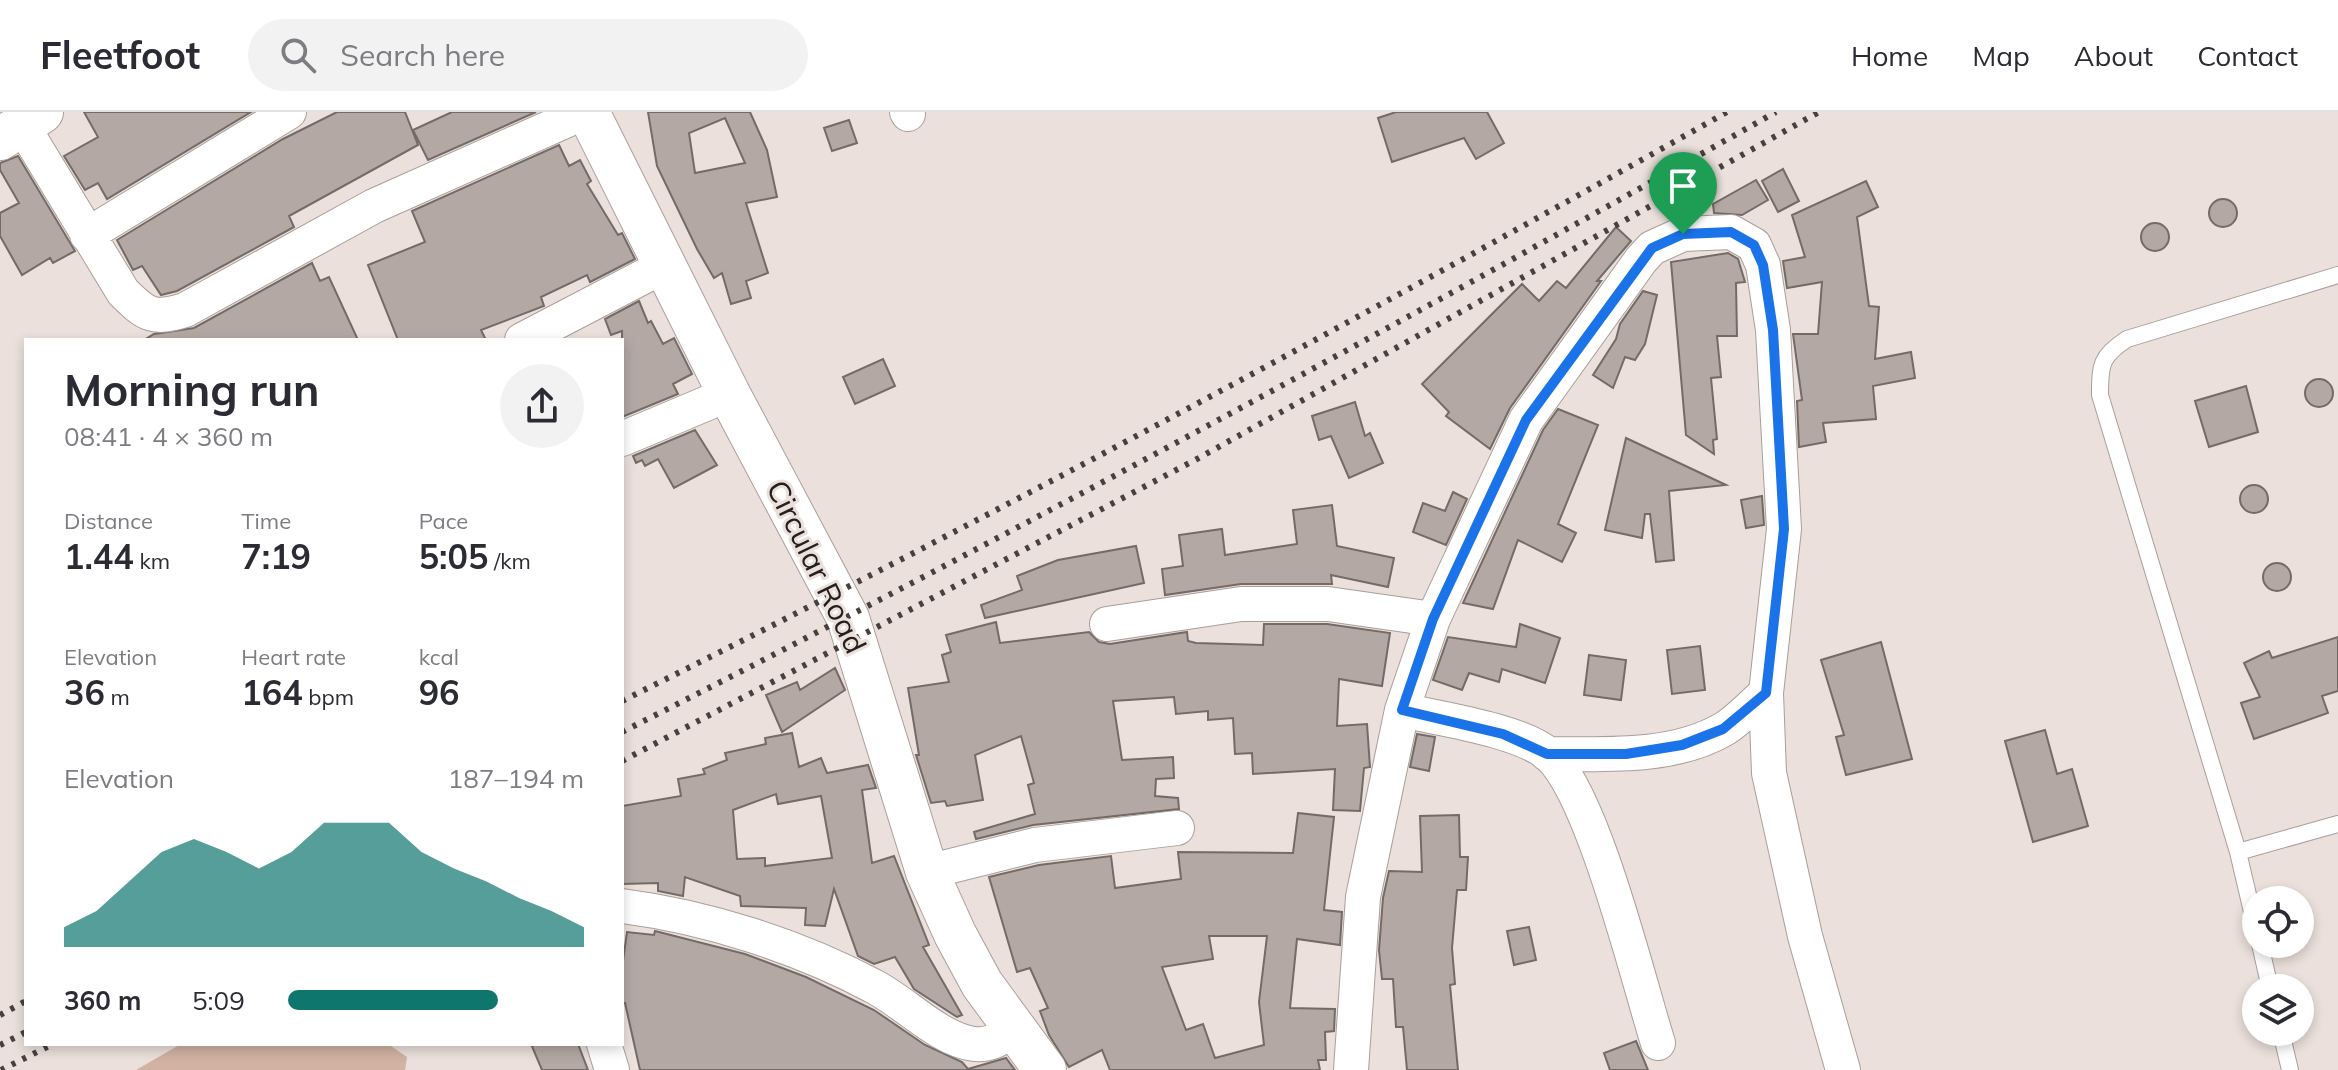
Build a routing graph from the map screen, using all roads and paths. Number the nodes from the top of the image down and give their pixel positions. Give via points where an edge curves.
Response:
1 (289, 112) edge
2 (586, 112) edge
3 (21, 125) edge
4 (87, 235) junction
5 (664, 266) junction
6 (2338, 275) edge
7 (526, 338) edge
8 (729, 394) junction
9 (624, 438) edge
10 (1433, 619) junction
11 (1107, 624) dead end
12 (1766, 693) junction
13 (1402, 710) junction
14 (1547, 754) junction
15 (2338, 824) edge
16 (1177, 828) dead end
17 (2238, 852) junction
18 (927, 872) junction
19 (2246, 886) edge
20 (624, 906) edge
21 (1014, 1030) junction
22 (1658, 1043) dead end
23 (605, 1046) edge
24 (2284, 1046) edge
25 (612, 1070) edge
26 (1045, 1070) edge
27 (1351, 1070) edge
28 (1843, 1070) edge
29 (2290, 1070) edge

1 - 4 street
2 - 4 street via 374,206 185,310 163,317 143,312 123,292
2 - 5 street, Circular Road
3 - 4 street
5 - 7 street
5 - 8 street, Circular Road
6 - 17 lane via 2127,339 2106,353 2100,371 2100,395
8 - 9 street
8 - 18 street, Circular Road via 848,618
10 - 11 street via 1328,604 1241,604
10 - 12 street via 1526,420 1641,260 1652,248 1683,234 1731,232 1754,245 1763,265 1773,330 1784,529
10 - 13 street
12 - 14 street via 1723,729 1682,745 1626,754
12 - 28 street via 1769,773 1805,936
13 - 14 street via 1503,734
13 - 27 street via 1363,897
14 - 22 street via 1576,794 1596,844
15 - 17 lane
16 - 18 street via 1035,845
17 - 19 lane
18 - 21 street, Circular Road via 982,984
20 - 21 street via 744,934 832,965 974,1044 992,1043
21 - 26 street, Circular Road
23 - 25 street
24 - 29 lane

